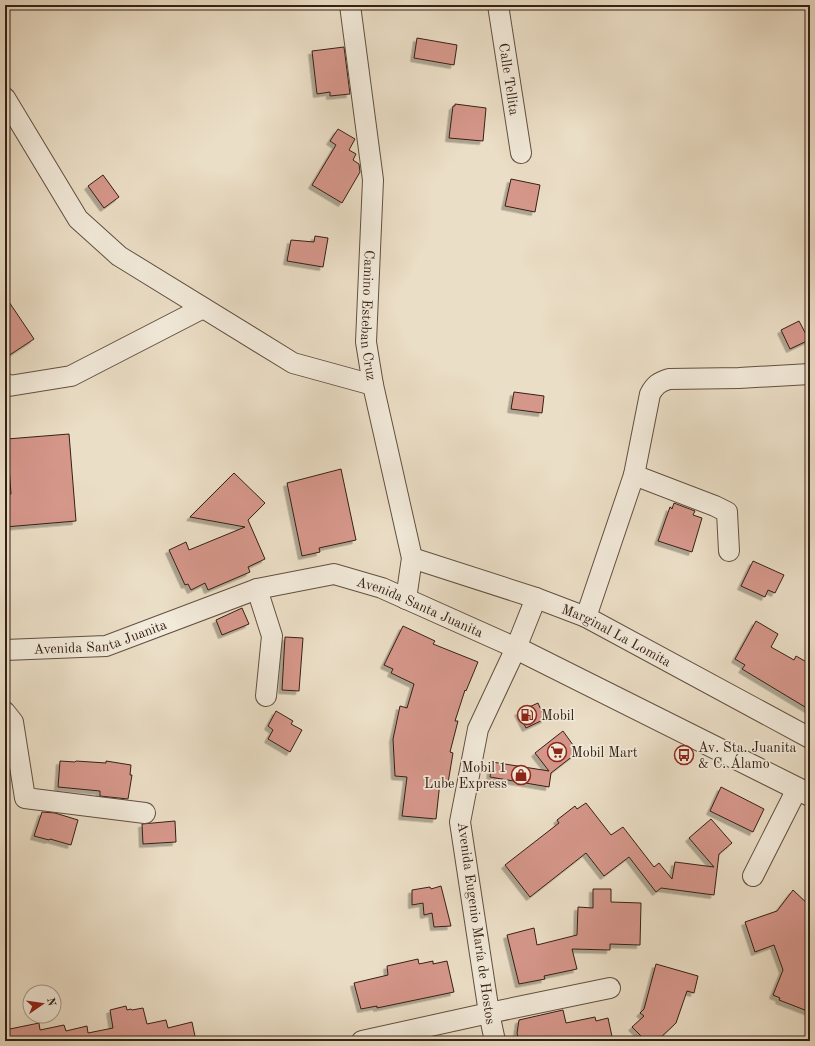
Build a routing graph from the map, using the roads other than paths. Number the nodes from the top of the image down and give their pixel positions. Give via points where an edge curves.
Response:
1 (350, 5) edge
2 (498, 5) edge
3 (5, 98) edge
4 (521, 153) dead end
5 (203, 308) junction
6 (810, 374) edge
7 (5, 383) edge
8 (373, 385) junction
9 (634, 475) junction
10 (728, 551) dead end
11 (412, 558) junction
12 (258, 589) junction
13 (536, 598) junction
14 (406, 599) junction
15 (586, 617) junction
16 (516, 648) junction
17 (5, 650) edge
18 (266, 696) dead end
19 (5, 712) edge
20 (810, 738) edge
21 (803, 792) edge
22 (145, 813) dead end
23 (753, 876) dead end
24 (610, 988) dead end
25 (489, 1013) junction
26 (362, 1041) edge
27 (495, 1041) edge

1 - 8 street, Camino Esteban Cruz via 373,180 366,342
2 - 4 street, Calle Tellita
3 - 5 street via 78,219 119,256
5 - 7 street via 71,376 9,386
5 - 8 street via 293,363
6 - 9 street via 661,381 650,394
8 - 11 street, Camino Esteban Cruz
9 - 10 street via 727,512
9 - 15 street
11 - 13 street, Marginal La Lomita
11 - 14 street, Camino Esteban Cruz
12 - 14 street, Avenida Santa Juanita via 334,574 382,588
12 - 17 street, Avenida Santa Juanita via 106,646
12 - 18 street via 272,636
13 - 15 street, Marginal La Lomita
13 - 16 street, Avenida Eugenio María de Hostos
14 - 16 street, Avenida Santa Juanita
15 - 20 street, Marginal La Lomita
16 - 21 street, Avenida Santa Juanita
16 - 25 street, Avenida Eugenio María de Hostos via 478,729 460,822
19 - 22 street via 13,722 24,798
21 - 23 street
24 - 25 street
25 - 26 street
25 - 27 street, Avenida Eugenio María de Hostos

